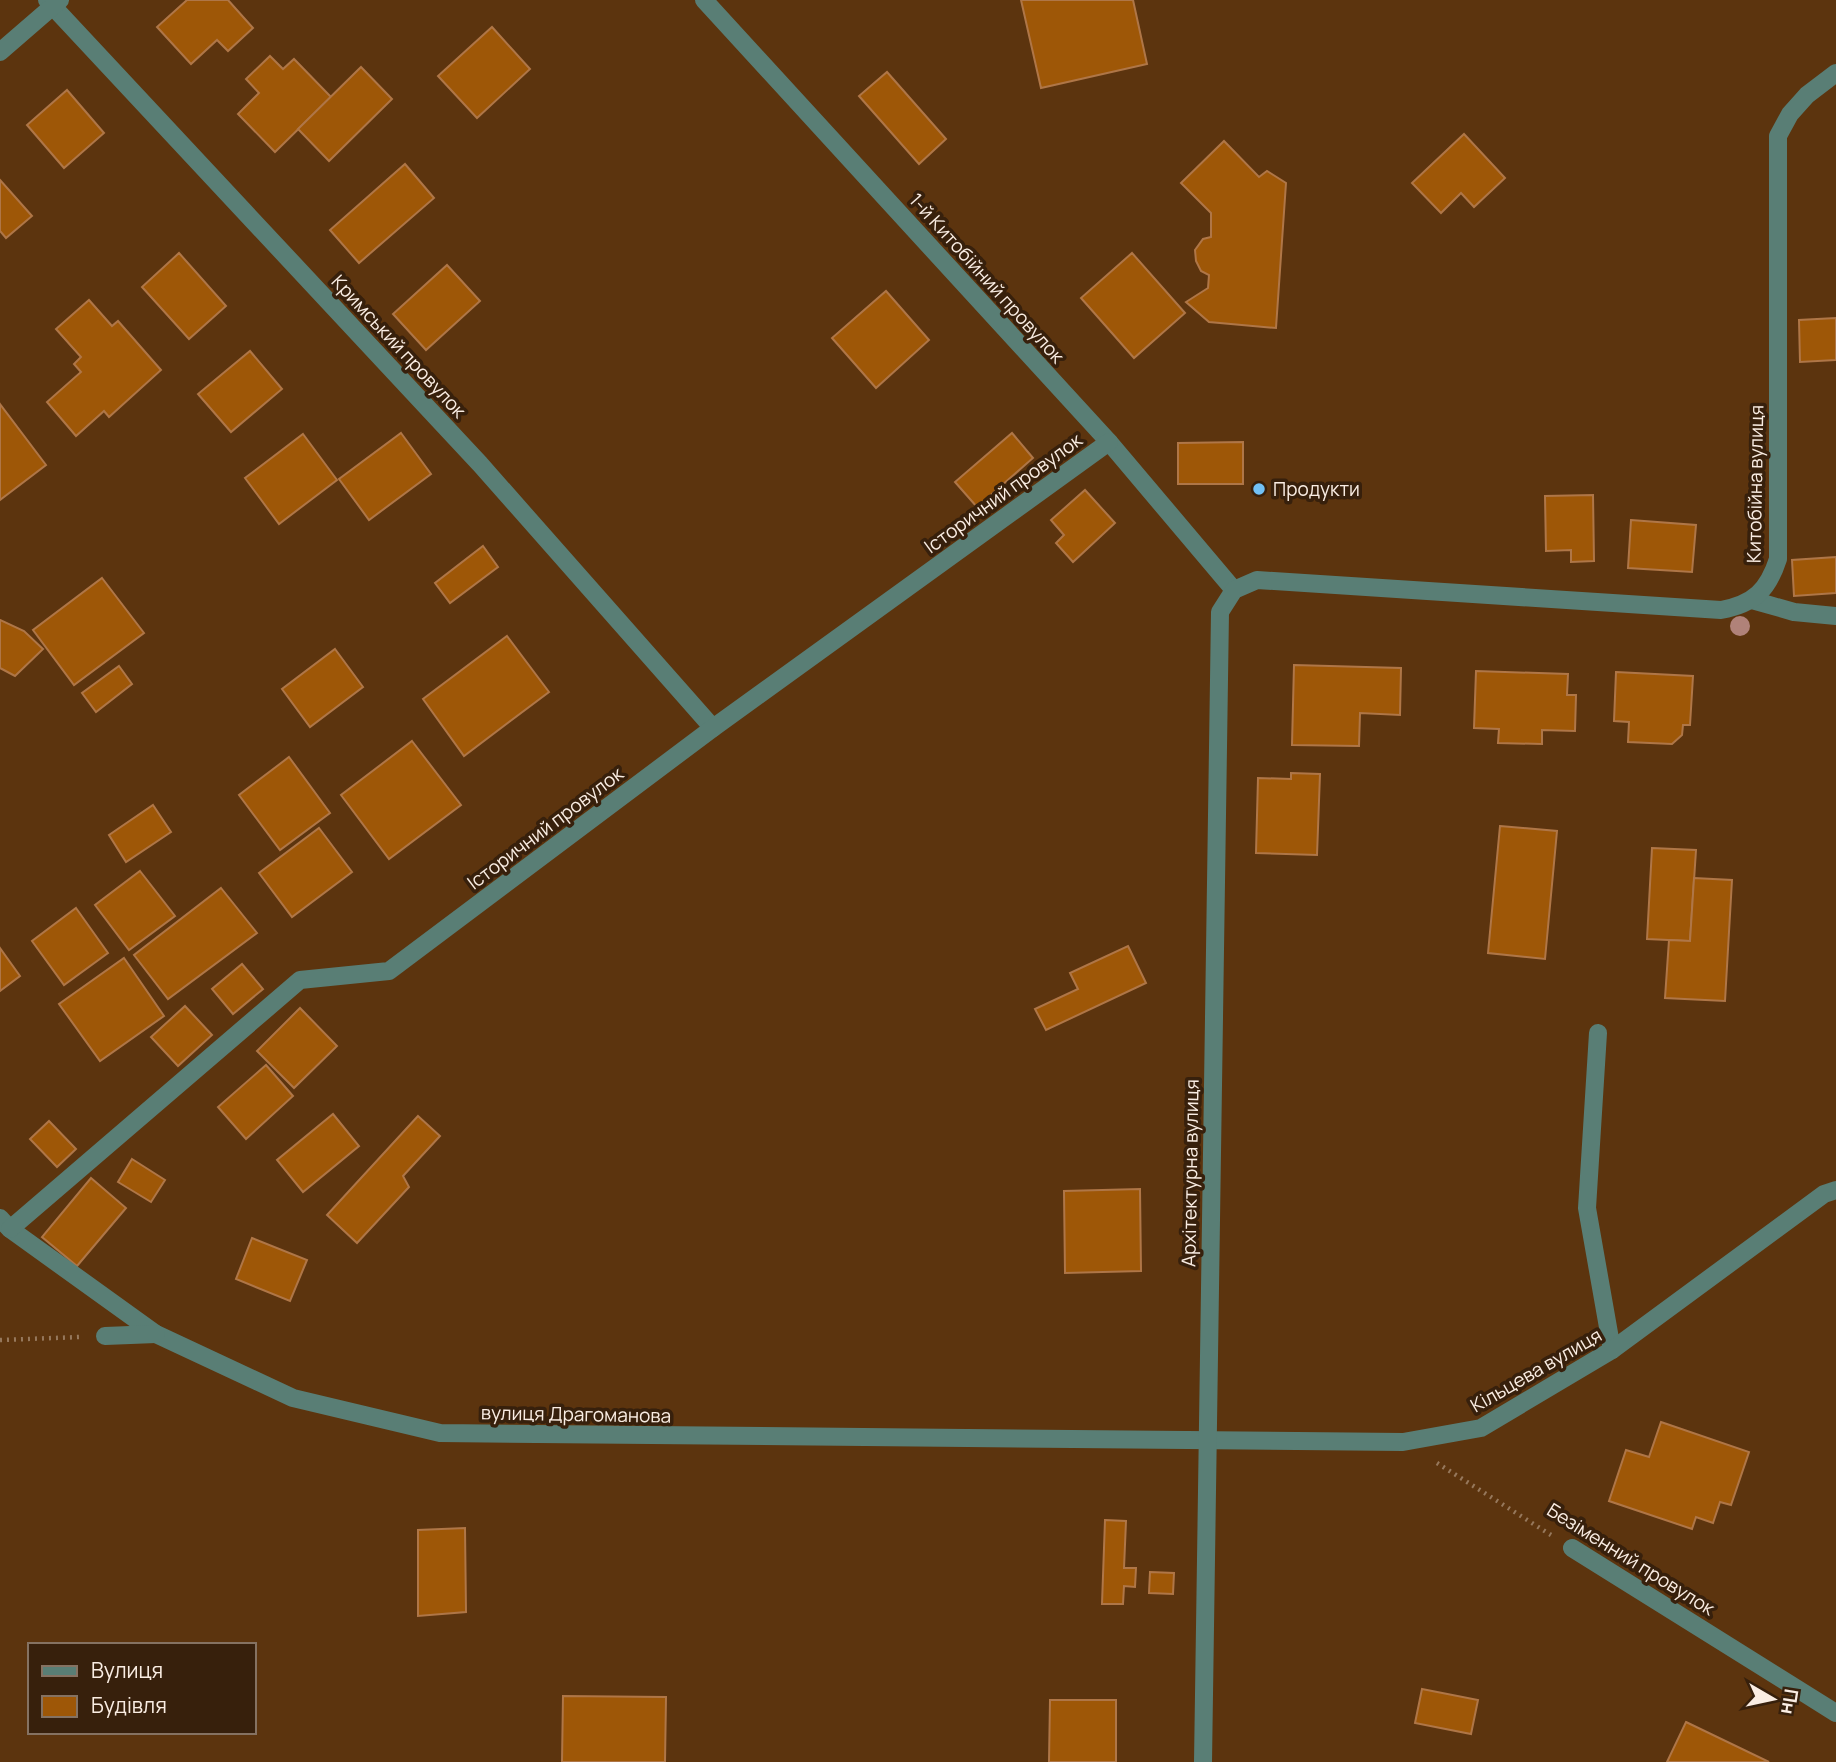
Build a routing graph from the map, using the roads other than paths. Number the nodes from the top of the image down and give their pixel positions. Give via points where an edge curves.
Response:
1 (704, 0) edge
2 (53, 2) edge
3 (0, 52) edge
4 (1836, 73) edge
5 (1109, 442) junction
6 (1234, 590) junction
7 (1752, 600) junction
8 (1836, 616) edge
9 (713, 728) junction
10 (1598, 1033) dead end
11 (1836, 1190) edge
12 (5, 1224) edge
13 (156, 1334) junction
14 (105, 1336) road end
15 (1612, 1350) junction
16 (1208, 1441) junction
17 (1573, 1548) road end
18 (1836, 1713) edge
19 (1203, 1762) edge

1 - 5 street, 1-й Китобійний провулок
2 - 3 street
2 - 9 street, Кримський провулок via 480,464
4 - 7 street, Китобійна вулиця via 1807,95 1778,136 1778,559 1765,589
5 - 6 street, 1-й Китобійний провулок
5 - 9 street, Історичний провулок
6 - 7 street via 1257,580 1721,610
6 - 16 street, Архітектурна вулиця via 1220,611 1219,624
7 - 8 street via 1794,612
9 - 12 street, Історичний провулок via 390,971 300,980
10 - 15 street via 1587,1208
11 - 15 street, Кільцева вулиця via 1824,1194
12 - 13 street, вулиця Драгоманова
13 - 14 street
13 - 16 street, вулиця Драгоманова via 293,1398 440,1433
15 - 16 street, Кільцева вулиця via 1481,1429 1403,1442
16 - 19 street, Архітектурна вулиця
17 - 18 street, Безіменний провулок

